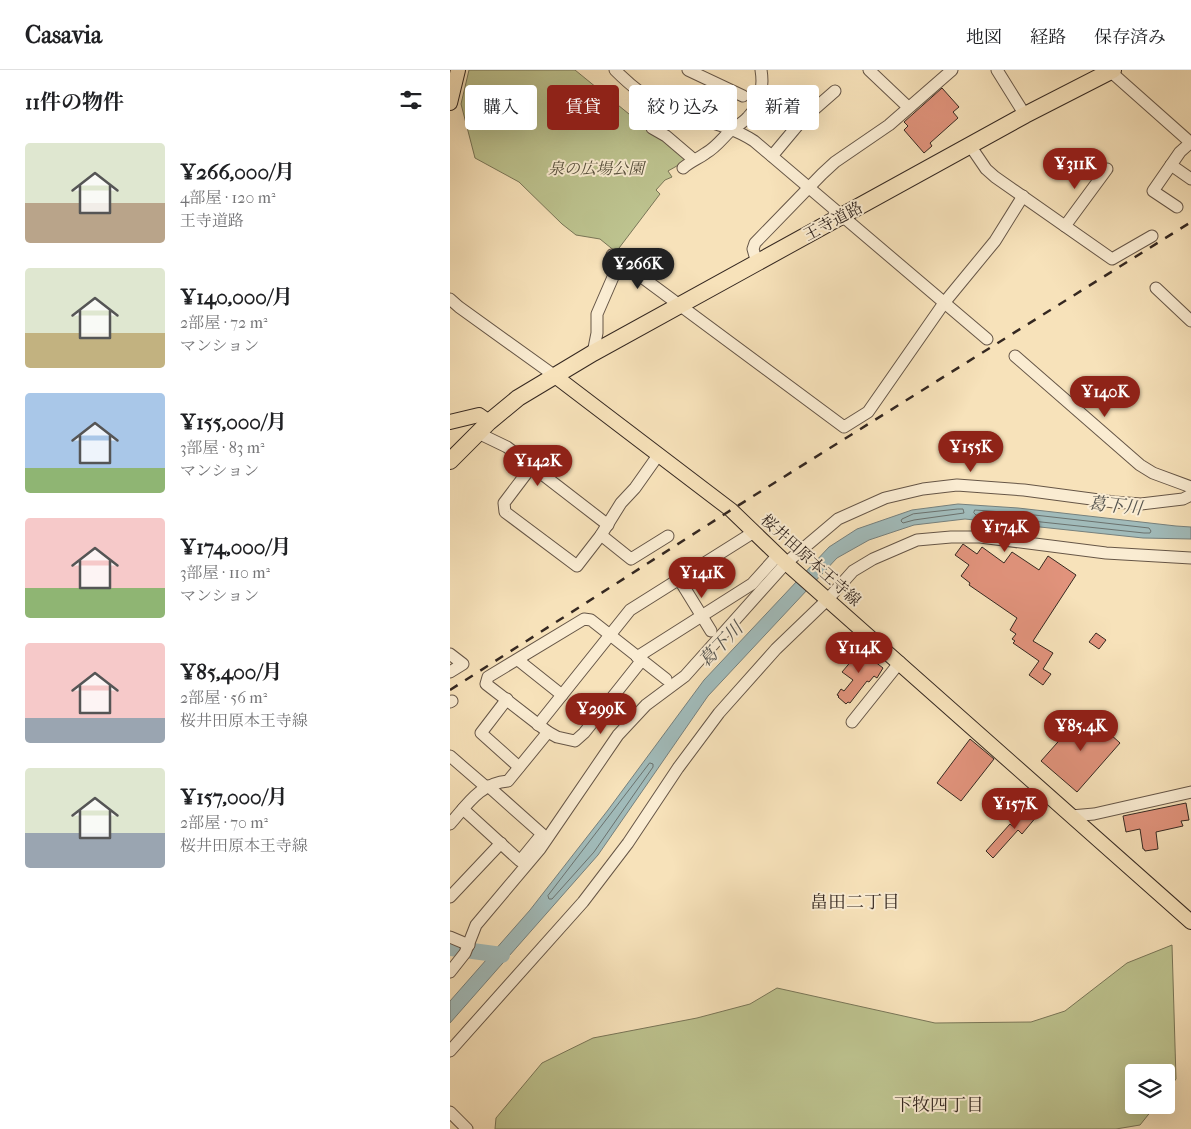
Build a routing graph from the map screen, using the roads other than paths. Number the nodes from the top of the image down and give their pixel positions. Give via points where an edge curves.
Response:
1 (458, 70) edge
2 (615, 70) edge
3 (688, 70) edge
4 (760, 70) edge
5 (869, 70) edge
6 (952, 70) edge
7 (998, 70) edge
8 (1112, 71) edge
9 (631, 85) edge
10 (835, 91) dead end
11 (743, 96) dead end
12 (450, 103) edge
13 (908, 108) junction
14 (1026, 115) junction
15 (737, 126) edge
16 (656, 130) edge
17 (732, 130) joint
18 (1191, 143) edge
19 (971, 147) junction
20 (772, 156) junction
21 (693, 159) junction
22 (1171, 165) junction
23 (683, 168) dead end
24 (1107, 169) dead end
25 (1191, 179) edge
26 (809, 188) junction
27 (1023, 196) junction
28 (1177, 208) dead end
29 (843, 216) junction
30 (1065, 226) junction
31 (1152, 236) dead end
32 (757, 262) junction
33 (1156, 288) dead end
34 (450, 299) edge
35 (944, 303) junction
36 (680, 305) junction
37 (1191, 321) edge
38 (987, 339) dead end
39 (593, 353) junction
40 (1015, 356) dead end
41 (555, 376) junction
42 (450, 422) edge
43 (484, 427) junction
44 (659, 454) junction
45 (450, 461) edge
46 (532, 466) junction
47 (1191, 487) edge
48 (1191, 495) edge
49 (608, 525) junction
50 (754, 532) junction
51 (600, 535) junction
52 (668, 536) dead end
53 (1191, 558) edge
54 (782, 559) junction
55 (679, 579) junction
56 (828, 599) junction
57 (702, 616) junction
58 (711, 631) dead end
59 (610, 635) junction
60 (450, 654) edge
61 (640, 658) junction
62 (518, 660) junction
63 (900, 662) junction
64 (450, 672) edge
65 (666, 679) dead end
66 (562, 695) junction
67 (507, 699) junction
68 (852, 722) dead end
69 (538, 725) junction
70 (548, 732) junction
71 (450, 756) edge
72 (520, 767) junction
73 (487, 786) junction
74 (1191, 792) edge
75 (464, 810) junction
76 (1071, 816) junction
77 (450, 824) edge
78 (501, 843) junction
79 (450, 897) edge
80 (1191, 922) edge
81 (450, 937) edge
82 (469, 945) junction
83 (452, 970) edge
84 (450, 1051) edge
85 (450, 1112) edge
86 (467, 1129) edge

1 - 12 main road
2 - 9 street
3 - 11 street
4 - 15 street via 762,84 758,101 747,118
5 - 13 street
6 - 13 street
7 - 14 street
8 - 14 highway, 王寺道路
8 - 18 street
10 - 20 street via 803,119
13 - 26 street via 835,162
14 - 19 highway, 王寺道路
16 - 21 street
17 - 20 street via 754,141
17 - 21 street via 706,154
18 - 22 street
19 - 27 street via 986,169
19 - 29 highway, 王寺道路
20 - 26 street
21 - 23 street
22 - 25 street
22 - 28 street via 1153,191
24 - 30 street
26 - 29 street
26 - 32 street via 755,243 753,249
27 - 30 street
27 - 35 street via 995,241
29 - 32 highway, 王寺道路
29 - 35 street
30 - 31 street via 1112,259
32 - 36 highway, 王寺道路
33 - 37 street
34 - 41 street
35 - 36 street via 868,412 844,428
35 - 38 street
36 - 39 highway, 王寺道路
36 - 39 street via 616,258 597,314
39 - 41 highway, 王寺道路
40 - 47 street via 1140,465
41 - 43 highway, 王寺道路 via 518,398
41 - 44 main road, 桜井田原本王寺線
42 - 43 main road via 479,415
43 - 45 highway, 王寺道路
43 - 46 street
44 - 49 street via 621,502
44 - 50 main road, 桜井田原本王寺線 via 732,510
46 - 49 street
46 - 51 street via 504,503 505,512 577,566
48 - 54 street via 1183,499 1140,504 992,486 957,485 922,490 885,498 838,518
49 - 51 street
50 - 54 main road, 桜井田原本王寺線
50 - 55 street
51 - 52 street via 631,559
53 - 56 street via 1106,553 980,537 917,540 872,559 853,571
54 - 56 main road, 桜井田原本王寺線
54 - 57 street via 752,584
54 - 82 street via 685,676 646,705 618,735 540,850 476,926
55 - 57 street
55 - 59 street via 630,610
56 - 63 main road, 桜井田原本王寺線
56 - 84 street via 776,649 719,713 583,902
57 - 58 street
57 - 61 street
59 - 61 street
59 - 62 street via 591,620 584,619
59 - 66 street
60 - 64 street via 463,664
61 - 65 street
61 - 70 street via 579,738 569,741
62 - 66 street
62 - 67 street via 488,677 486,684
63 - 68 street
63 - 76 main road, 桜井田原本王寺線
66 - 69 street
67 - 69 street
67 - 72 street via 481,734
69 - 70 street
70 - 72 street
71 - 73 street
72 - 73 street via 508,781
73 - 75 street
73 - 78 street via 542,834 520,861
74 - 76 street via 1094,814
75 - 77 street
75 - 78 street
76 - 80 main road, 桜井田原本王寺線
78 - 79 street
81 - 82 street
82 - 83 street
85 - 86 street

